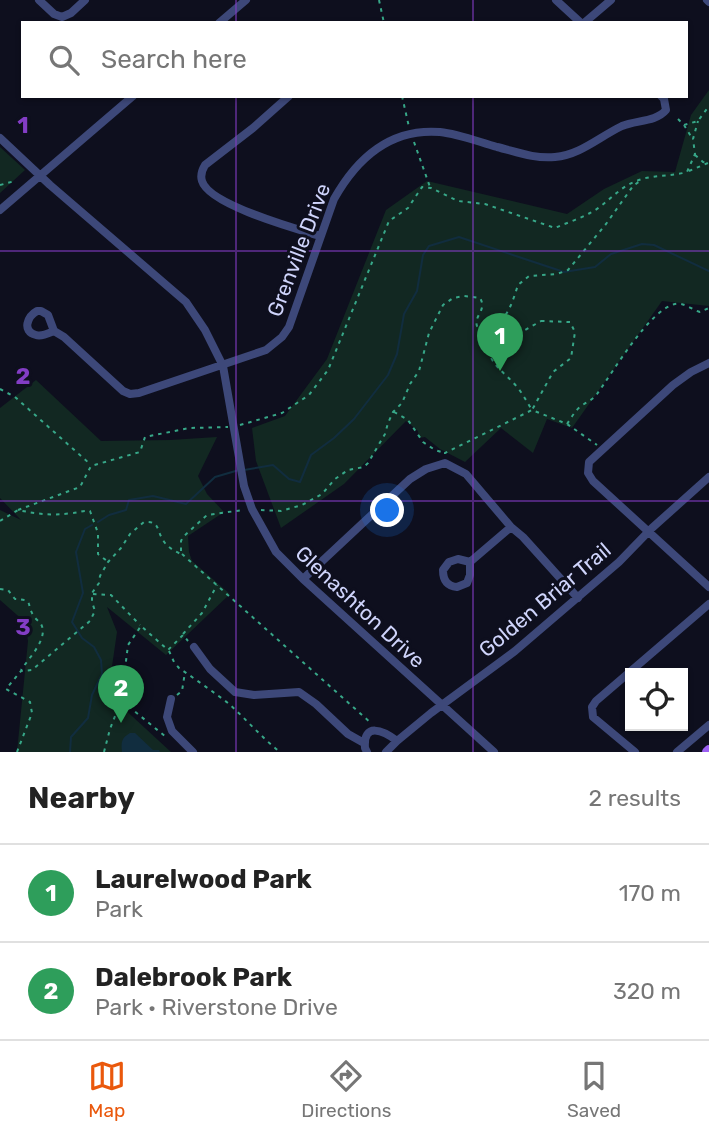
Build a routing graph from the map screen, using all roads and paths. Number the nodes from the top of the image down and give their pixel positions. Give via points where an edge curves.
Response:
1 (39, 0) edge
2 (85, 0) edge
3 (246, 0) edge
4 (379, 0) edge
5 (556, 0) edge
6 (611, 0) edge
7 (221, 21) edge
8 (384, 21) edge
9 (581, 21) edge
10 (585, 21) edge
11 (132, 98) edge
12 (287, 98) edge
13 (663, 98) edge
14 (709, 106) edge
15 (678, 119) dead end
16 (698, 121) junction
17 (684, 125) junction
18 (0, 138) edge
19 (693, 139) junction
20 (695, 154) junction
21 (708, 163) edge
22 (687, 172) junction
23 (40, 176) junction
24 (427, 178) dead end
25 (644, 178) junction
26 (15, 181) dead end
27 (0, 185) edge
28 (430, 188) junction
29 (0, 210) edge
30 (320, 236) junction
31 (709, 308) edge
32 (54, 331) dead end
33 (489, 340) junction
34 (709, 363) edge
35 (223, 366) junction
36 (0, 388) edge
37 (532, 410) junction
38 (393, 412) junction
39 (567, 424) junction
40 (234, 426) junction
41 (598, 445) dead end
42 (91, 466) junction
43 (709, 477) edge
44 (260, 509) dead end
45 (18, 510) junction
46 (243, 510) dead end
47 (0, 521) edge
48 (512, 527) junction
49 (649, 531) junction
50 (181, 554) junction
51 (108, 562) junction
52 (470, 562) dead end
53 (303, 579) junction
54 (217, 585) junction
55 (709, 587) edge
56 (0, 589) edge
57 (92, 593) junction
58 (578, 597) junction
59 (709, 604) edge
60 (141, 626) junction
61 (183, 635) junction
62 (194, 648) joint
63 (168, 650) junction
64 (21, 671) junction
65 (185, 672) junction
66 (2, 687) dead end
67 (6, 688) junction
68 (171, 699) joint
69 (121, 701) junction
70 (441, 705) junction
71 (709, 725) edge
72 (172, 731) junction
73 (382, 731) junction
74 (397, 741) junction
75 (364, 743) junction
76 (17, 752) edge
77 (104, 752) edge
78 (192, 752) edge
79 (280, 752) edge
80 (368, 752) edge
81 (386, 752) edge
82 (494, 752) edge
83 (635, 752) edge
84 (677, 752) edge

1 - 2 street via 62,17
3 - 7 street
4 - 8 path
5 - 9 street
6 - 10 street
11 - 23 street
12 - 30 street via 205,165 202,183 223,202
13 - 30 street, Grenville Drive via 666,110 661,116 624,125 576,153 557,157 536,158 439,132 398,137 365,157 344,182
14 - 16 path
15 - 17 path
16 - 17 path
16 - 19 path
17 - 19 path
18 - 23 street, Glenashton Drive
19 - 20 path
20 - 21 path
20 - 22 path
21 - 22 path
22 - 25 path
23 - 29 street
23 - 35 street, Glenashton Drive via 186,302
24 - 28 path
25 - 28 path via 591,213 555,228 485,204 458,201
25 - 33 path via 568,270 529,276 518,285 507,314 493,326
26 - 27 path
28 - 40 path via 422,187 408,208 389,220 328,370 309,395 282,413
30 - 35 street, Grenville Drive via 282,337 266,350
31 - 39 path via 700,312 674,304 660,313 595,397
32 - 35 street, Grenville Drive via 130,394
33 - 37 path via 492,361 518,387
33 - 37 path via 520,333 541,321 570,322 575,332 571,358 553,372
33 - 38 path via 476,323 483,308 480,298 448,300 429,333 419,371
34 - 49 street via 673,385 589,463 593,481
35 - 40 street, Glenashton Drive
36 - 42 path
37 - 38 path via 445,455 423,442 408,420
37 - 39 path
38 - 44 path via 364,467 348,470 302,505 281,511
39 - 41 path
40 - 42 path via 189,428 145,437 140,452
40 - 53 street, Glenashton Drive via 252,509 276,552
42 - 45 path via 80,487
43 - 49 street, Golden Briar Trail
45 - 47 path
45 - 51 path via 42,515 90,511 97,526 98,554
46 - 50 path via 203,517 183,537
48 - 52 street
48 - 53 street via 466,474 445,463 410,479
48 - 58 street
49 - 55 street
49 - 58 street, Golden Briar Trail
50 - 51 path via 168,547 155,523 148,521 130,534
50 - 54 path
51 - 57 path
53 - 70 street, Glenashton Drive
54 - 61 path
54 - 73 path
56 - 64 path via 26,599 42,626 43,636
57 - 60 path via 111,595
57 - 64 path via 95,611 89,621 32,670
58 - 70 street, Golden Briar Trail
59 - 83 street via 592,707 596,721
60 - 63 path
60 - 69 path via 128,645
61 - 62 path
61 - 63 path
62 - 75 street via 235,692 299,692
63 - 65 path
64 - 67 path
65 - 68 path via 182,691
65 - 79 path
66 - 67 path
67 - 76 path via 30,702 32,712
68 - 72 street via 167,717
69 - 72 path via 166,737
69 - 77 path
70 - 74 street, Golden Briar Trail
70 - 82 street, Glenashton Drive
71 - 84 street
72 - 78 street
73 - 74 street
73 - 75 street via 369,733
74 - 81 street, Golden Briar Trail
75 - 80 street

